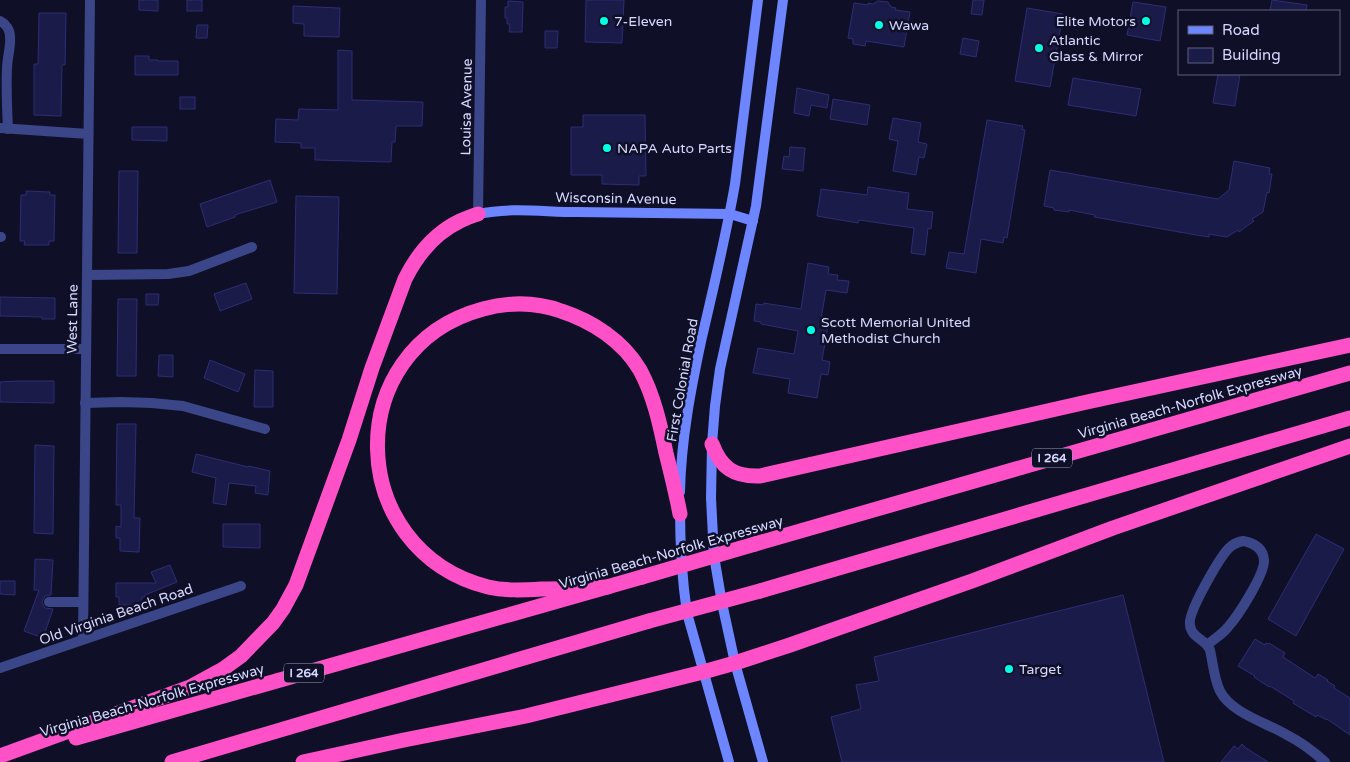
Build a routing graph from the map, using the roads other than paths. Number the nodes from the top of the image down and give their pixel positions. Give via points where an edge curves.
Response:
1 (90, 0) edge
2 (481, 0) edge
3 (758, 0) edge
4 (783, 0) edge
5 (0, 20) edge
6 (4, 128) edge
7 (88, 134) junction
8 (478, 214) junction
9 (730, 214) junction
10 (753, 221) junction
11 (252, 247) dead end
12 (87, 275) junction
13 (1350, 345) edge
14 (0, 348) edge
15 (86, 349) junction
16 (1350, 373) edge
17 (85, 403) junction
18 (1350, 418) edge
19 (265, 429) dead end
20 (712, 444) junction
21 (1350, 446) edge
22 (680, 514) junction
23 (241, 586) dead end
24 (608, 587) junction
25 (49, 602) dead end
26 (83, 602) junction
27 (83, 639) junction
28 (1207, 644) junction
29 (735, 663) junction
30 (0, 668) edge
31 (703, 672) junction
32 (0, 758) edge
33 (172, 762) edge
34 (303, 762) edge
35 (729, 762) edge
36 (763, 762) edge
37 (1324, 762) edge

1 - 7 street, West Lane
2 - 8 street, Louisa Avenue
3 - 9 main road, First Colonial Road
4 - 10 main road
5 - 6 street via 10,37
6 - 7 street
7 - 12 street, West Lane
8 - 9 main road, Wisconsin Avenue via 511,210
8 - 32 highway via 448,228 410,268 296,585 273,624 241,656 190,687
9 - 10 main road, Wisconsin Avenue
9 - 22 main road, First Colonial Road via 686,422 680,474
10 - 20 main road via 720,369
11 - 12 street via 189,271
12 - 15 street, West Lane
13 - 20 highway via 760,476 748,477 729,470
14 - 15 street
15 - 17 street, West Lane
16 - 24 highway, Virginia Beach-Norfolk Expressway / I 264, bridge
17 - 19 street via 183,406
17 - 26 street, West Lane
18 - 33 highway, bridge
20 - 29 main road via 714,556
21 - 29 highway
22 - 24 highway via 660,422 650,392 632,358 595,326 555,308 512,304 494,306 451,321 418,346 398,372 385,397 377,438 377,459 387,500 416,546 452,573 490,587 518,590
22 - 31 main road, First Colonial Road via 683,589
23 - 27 street, Old Virginia Beach Road
24 - 32 highway, Virginia Beach-Norfolk Expressway / I 264
25 - 26 street
26 - 27 street, West Lane
27 - 30 street, Old Virginia Beach Road
28 - 28 street via 1191,631 1190,616 1229,548 1243,541 1251,542 1263,554 1265,562 1260,574 1227,629
28 - 37 street via 1220,691 1226,700 1308,748
29 - 31 highway
29 - 36 main road
31 - 34 highway via 526,716
31 - 35 main road, First Colonial Road

